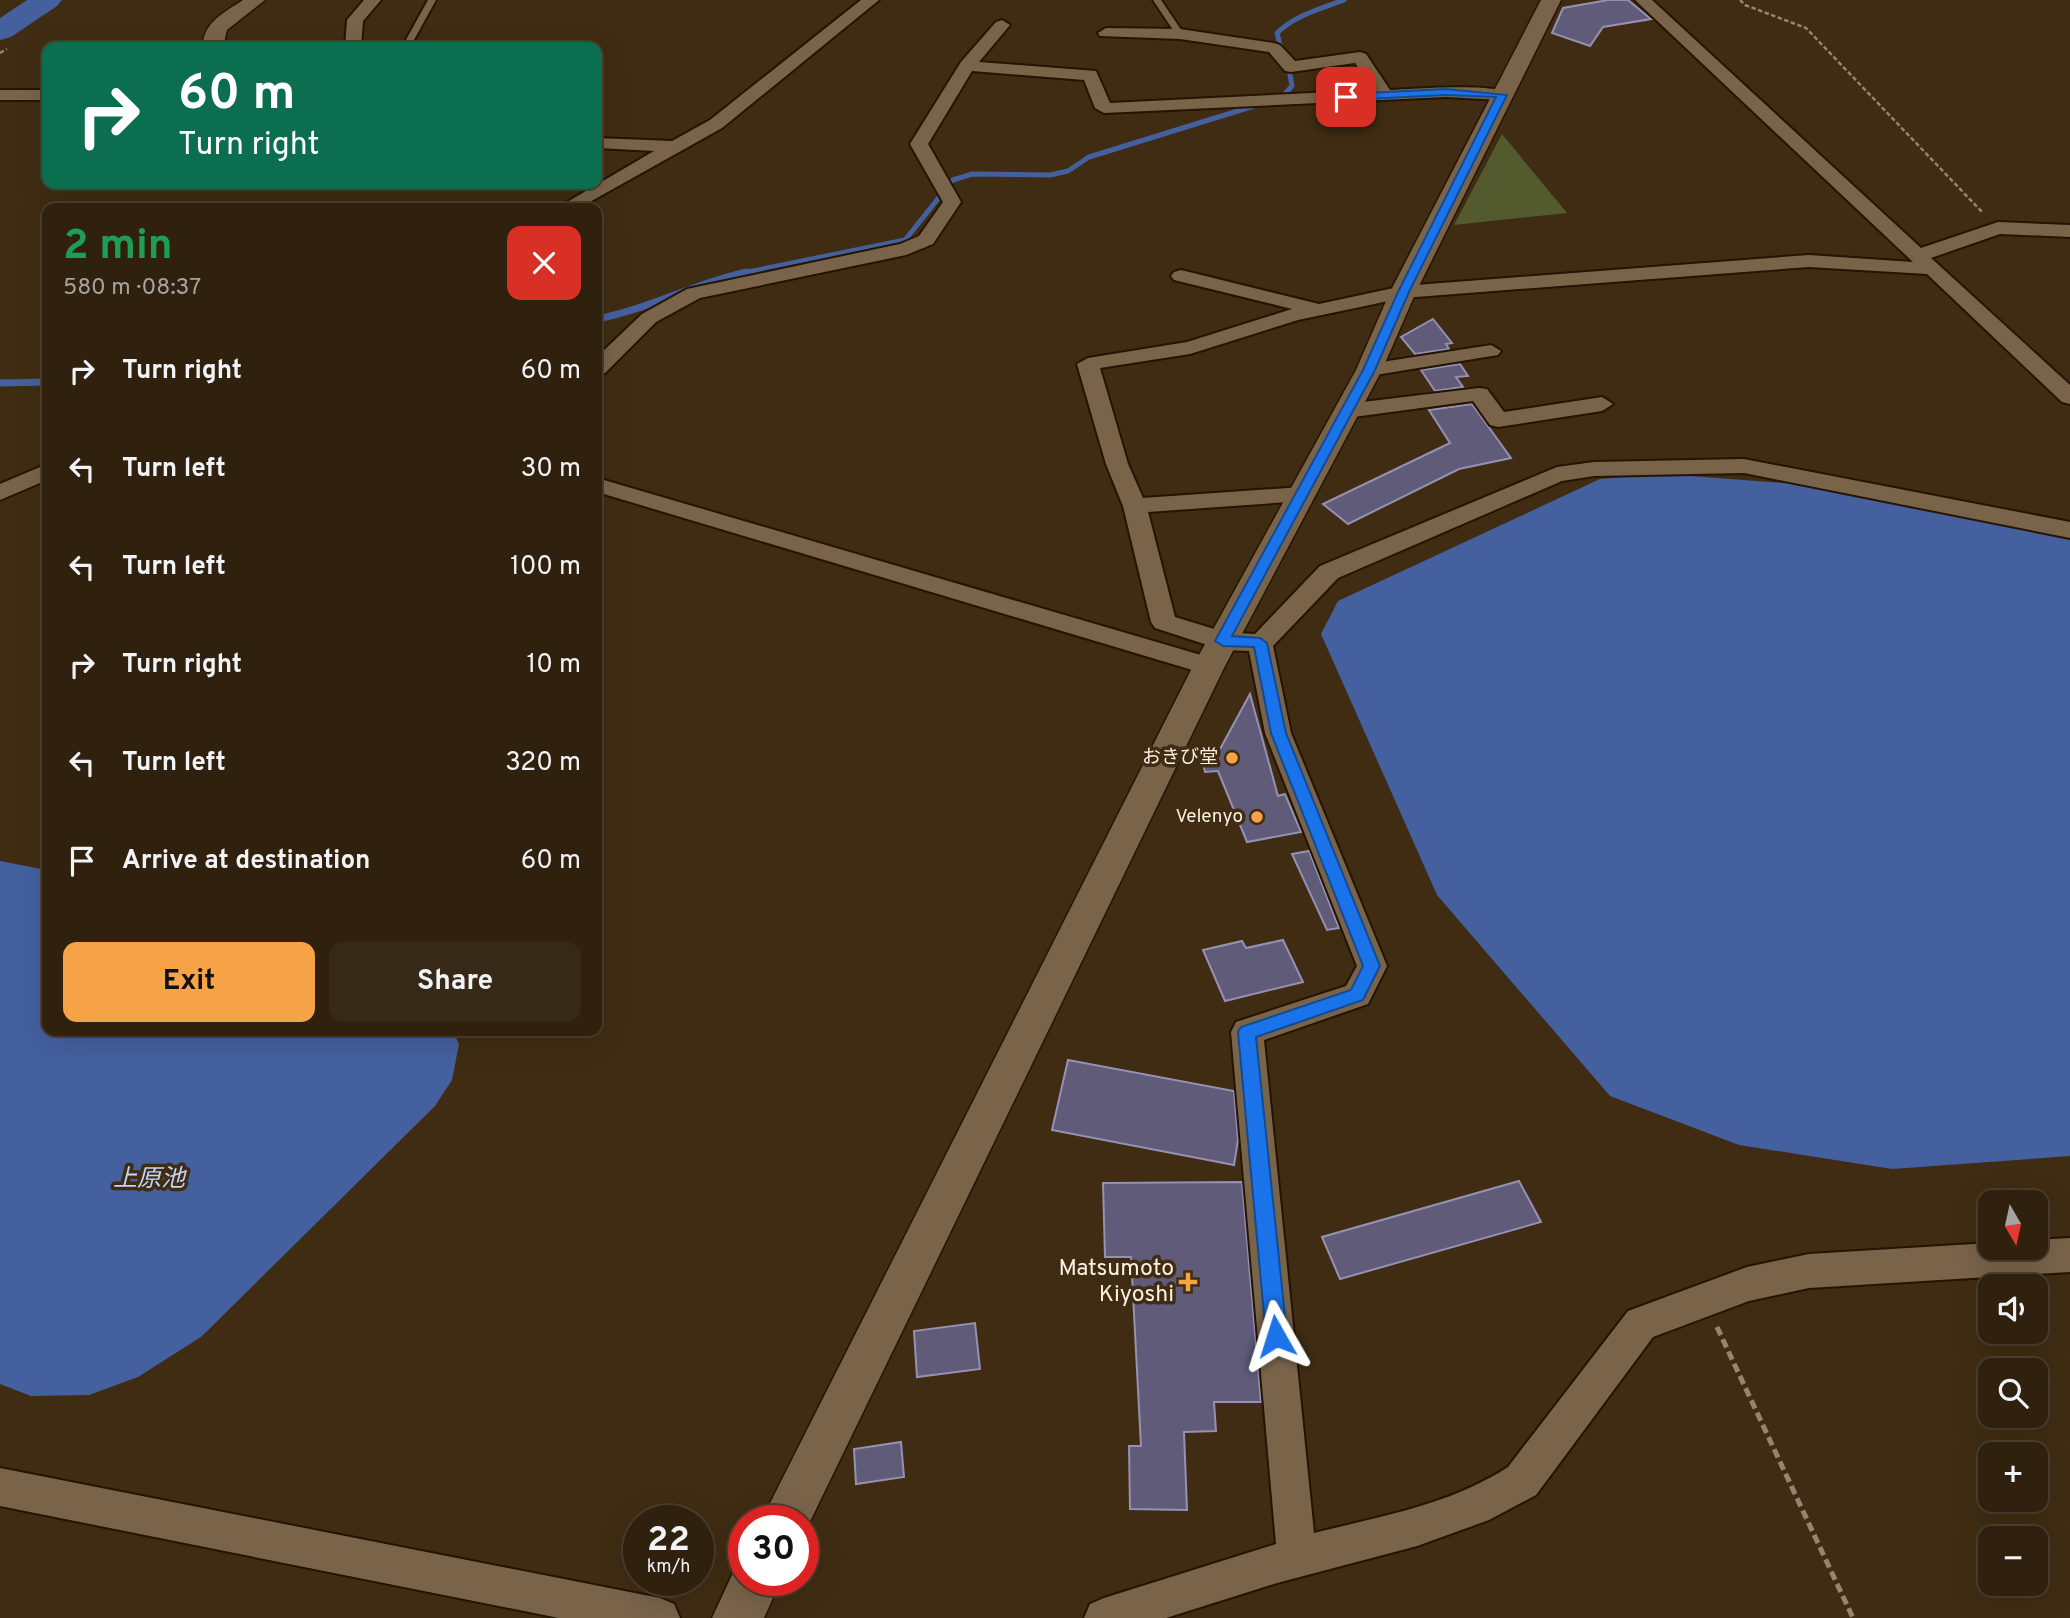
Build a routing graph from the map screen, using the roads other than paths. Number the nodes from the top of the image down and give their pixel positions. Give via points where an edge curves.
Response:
1 (255, 0) edge
2 (373, 0) edge
3 (432, 0) edge
4 (872, 0) edge
5 (1157, 0) edge
6 (1551, 0) edge
7 (1643, 0) edge
8 (1002, 25) dead end
9 (1105, 33) dead end
10 (1180, 34) junction
11 (213, 42) edge
12 (353, 42) edge
13 (409, 42) edge
14 (967, 66) junction
15 (0, 95) edge
16 (1384, 95) junction
17 (1502, 95) junction
18 (42, 96) edge
19 (602, 143) edge
20 (678, 146) junction
21 (602, 188) edge
22 (600, 189) edge
23 (575, 203) edge
24 (2070, 231) edge
25 (1927, 262) junction
26 (1181, 276) dead end
27 (1403, 292) junction
28 (1318, 310) junction
29 (1491, 351) dead end
30 (602, 363) edge
31 (1369, 370) junction
32 (2070, 397) edge
33 (1602, 404) dead end
34 (1346, 411) junction
35 (42, 473) edge
36 (602, 486) edge
37 (0, 493) edge
38 (1302, 494) junction
39 (1135, 506) junction
40 (2070, 530) edge
41 (1260, 643) junction
42 (1216, 653) junction
43 (2070, 1255) edge
44 (0, 1487) edge
45 (793, 1505) edge
46 (1297, 1557) junction
47 (748, 1596) edge
48 (660, 1618) edge
49 (737, 1618) edge
50 (1104, 1618) edge

1 - 11 street via 221,24
2 - 12 street via 355,20
3 - 13 lane
4 - 20 street via 716,124
5 - 10 lane
6 - 17 street
7 - 25 street
8 - 14 street
9 - 10 street
10 - 16 street via 1274,48 1291,66 1360,57
14 - 16 street via 1090,75 1104,108
14 - 30 street via 919,144 952,202 926,240 906,250 694,293 649,318
15 - 18 street
16 - 17 street
17 - 27 street
19 - 20 street
20 - 21 street
22 - 23 street
24 - 25 street via 1998,228
25 - 27 street via 1810,261
25 - 32 street
26 - 28 street
27 - 28 street
27 - 31 street
28 - 39 street via 1190,348 1088,364 1117,464
29 - 31 street
31 - 34 street
33 - 34 street via 1498,420 1479,394
34 - 38 street
35 - 37 street
36 - 42 street
38 - 39 street
38 - 42 street
39 - 42 street via 1164,622
40 - 41 street via 1744,466 1557,474 1329,572 1300,600 1282,627
41 - 42 street
41 - 46 street via 1279,733 1371,966 1357,995 1247,1032
42 - 45 street
43 - 46 street via 1772,1276 1641,1323 1522,1482 1505,1494 1472,1509
44 - 48 street
46 - 50 street
47 - 49 street

